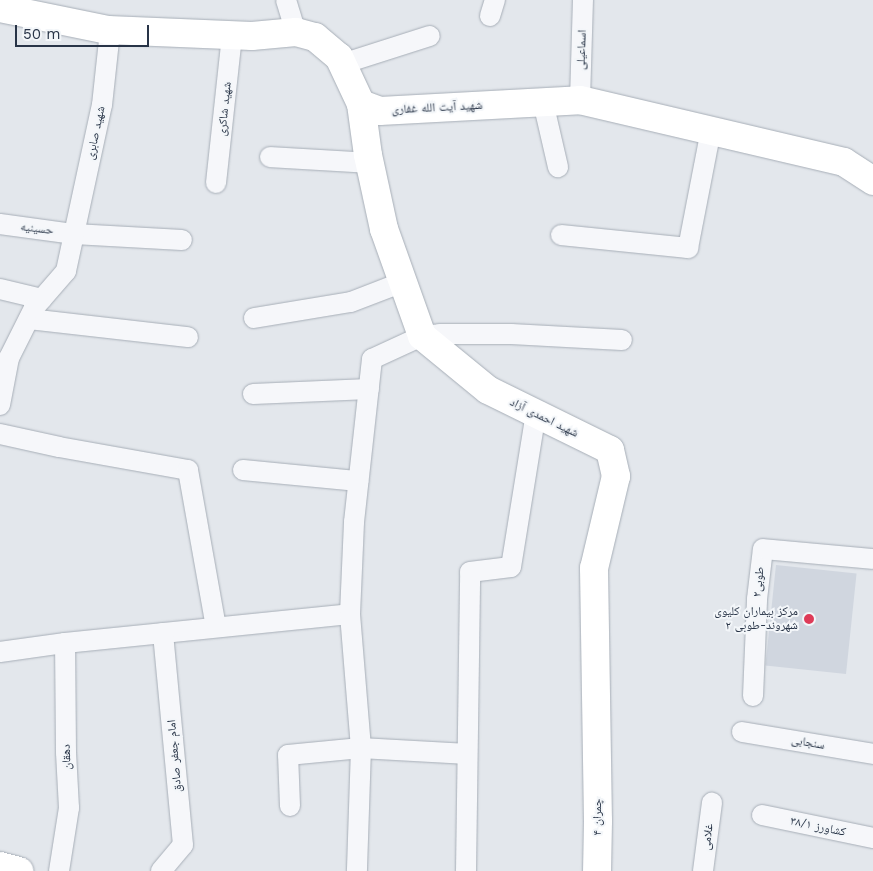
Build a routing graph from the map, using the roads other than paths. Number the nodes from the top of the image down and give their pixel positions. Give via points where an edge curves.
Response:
1 (286, 0) edge
2 (583, 0) edge
3 (0, 8) edge
4 (110, 31) junction
5 (296, 32) junction
6 (232, 35) junction
7 (430, 36) dead end
8 (342, 64) junction
9 (580, 100) junction
10 (543, 102) junction
11 (361, 104) junction
12 (711, 130) junction
13 (270, 157) dead end
14 (370, 164) junction
15 (558, 167) dead end
16 (873, 181) edge
17 (216, 183) dead end
18 (0, 224) edge
19 (74, 234) junction
20 (561, 235) dead end
21 (182, 240) dead end
22 (403, 282) junction
23 (0, 289) edge
24 (42, 299) junction
25 (254, 318) dead end
26 (29, 319) junction
27 (422, 336) junction
28 (188, 337) dead end
29 (622, 340) dead end
30 (369, 389) junction
31 (253, 394) dead end
32 (0, 405) edge
33 (536, 413) junction
34 (0, 434) edge
35 (243, 470) dead end
36 (358, 480) junction
37 (873, 559) edge
38 (350, 614) junction
39 (216, 627) junction
40 (163, 633) junction
41 (65, 643) junction
42 (0, 652) edge
43 (753, 696) dead end
44 (742, 732) dead end
45 (361, 748) junction
46 (467, 754) junction
47 (873, 754) edge
48 (597, 763) joint
49 (712, 803) dead end
50 (290, 806) dead end
51 (762, 815) dead end
52 (873, 838) edge
53 (59, 871) edge
54 (161, 871) edge
55 (357, 871) edge
56 (466, 871) edge
57 (597, 871) edge
58 (703, 871) edge

1 - 5 street
2 - 9 street, اسماعیلی
3 - 4 street
4 - 6 street
4 - 19 street, شهید صابری via 102,105
5 - 6 street
5 - 8 street via 315,37 340,57
6 - 17 street, شهید شاکری
7 - 8 street
8 - 11 street
9 - 10 street, شهید آیت الله غفاری
9 - 12 street, شهید آیت الله غفاری
10 - 11 street, شهید آیت الله غفاری via 380,111
10 - 15 street
11 - 14 street
12 - 16 street, شهید آیت الله غفاری via 844,162
12 - 20 street via 688,248
13 - 14 street
14 - 22 street via 384,230
18 - 19 street, حسینیه
19 - 21 street, حسینیه
19 - 24 street, شهید صابری via 66,270
22 - 25 street via 351,302
22 - 27 street
23 - 24 street
24 - 26 street, شهید صابری
26 - 28 street
26 - 32 street, شهید صابری via 9,358
27 - 29 street via 511,334
27 - 30 street via 372,359
27 - 33 street, شهید احمدی آزاد via 488,390
30 - 31 street
30 - 36 street
33 - 46 street via 511,568 470,572
33 - 48 street, شهید احمدی آزاد via 610,450 616,476 594,568
34 - 39 street via 188,470
35 - 36 street
36 - 38 street
37 - 43 street, طوبی۲ via 763,549 757,599
38 - 39 street
38 - 45 street
39 - 40 street
40 - 41 street
40 - 54 street, امام جعفر صادق via 184,845
41 - 42 street
41 - 53 street, دهقان via 69,808
44 - 47 street, سنجابی
45 - 46 street
45 - 50 street via 288,755
45 - 55 street
46 - 56 street
48 - 57 street, چمران ۴
49 - 58 street, غلامی
51 - 52 street, کشاورز ۳۸/۱

